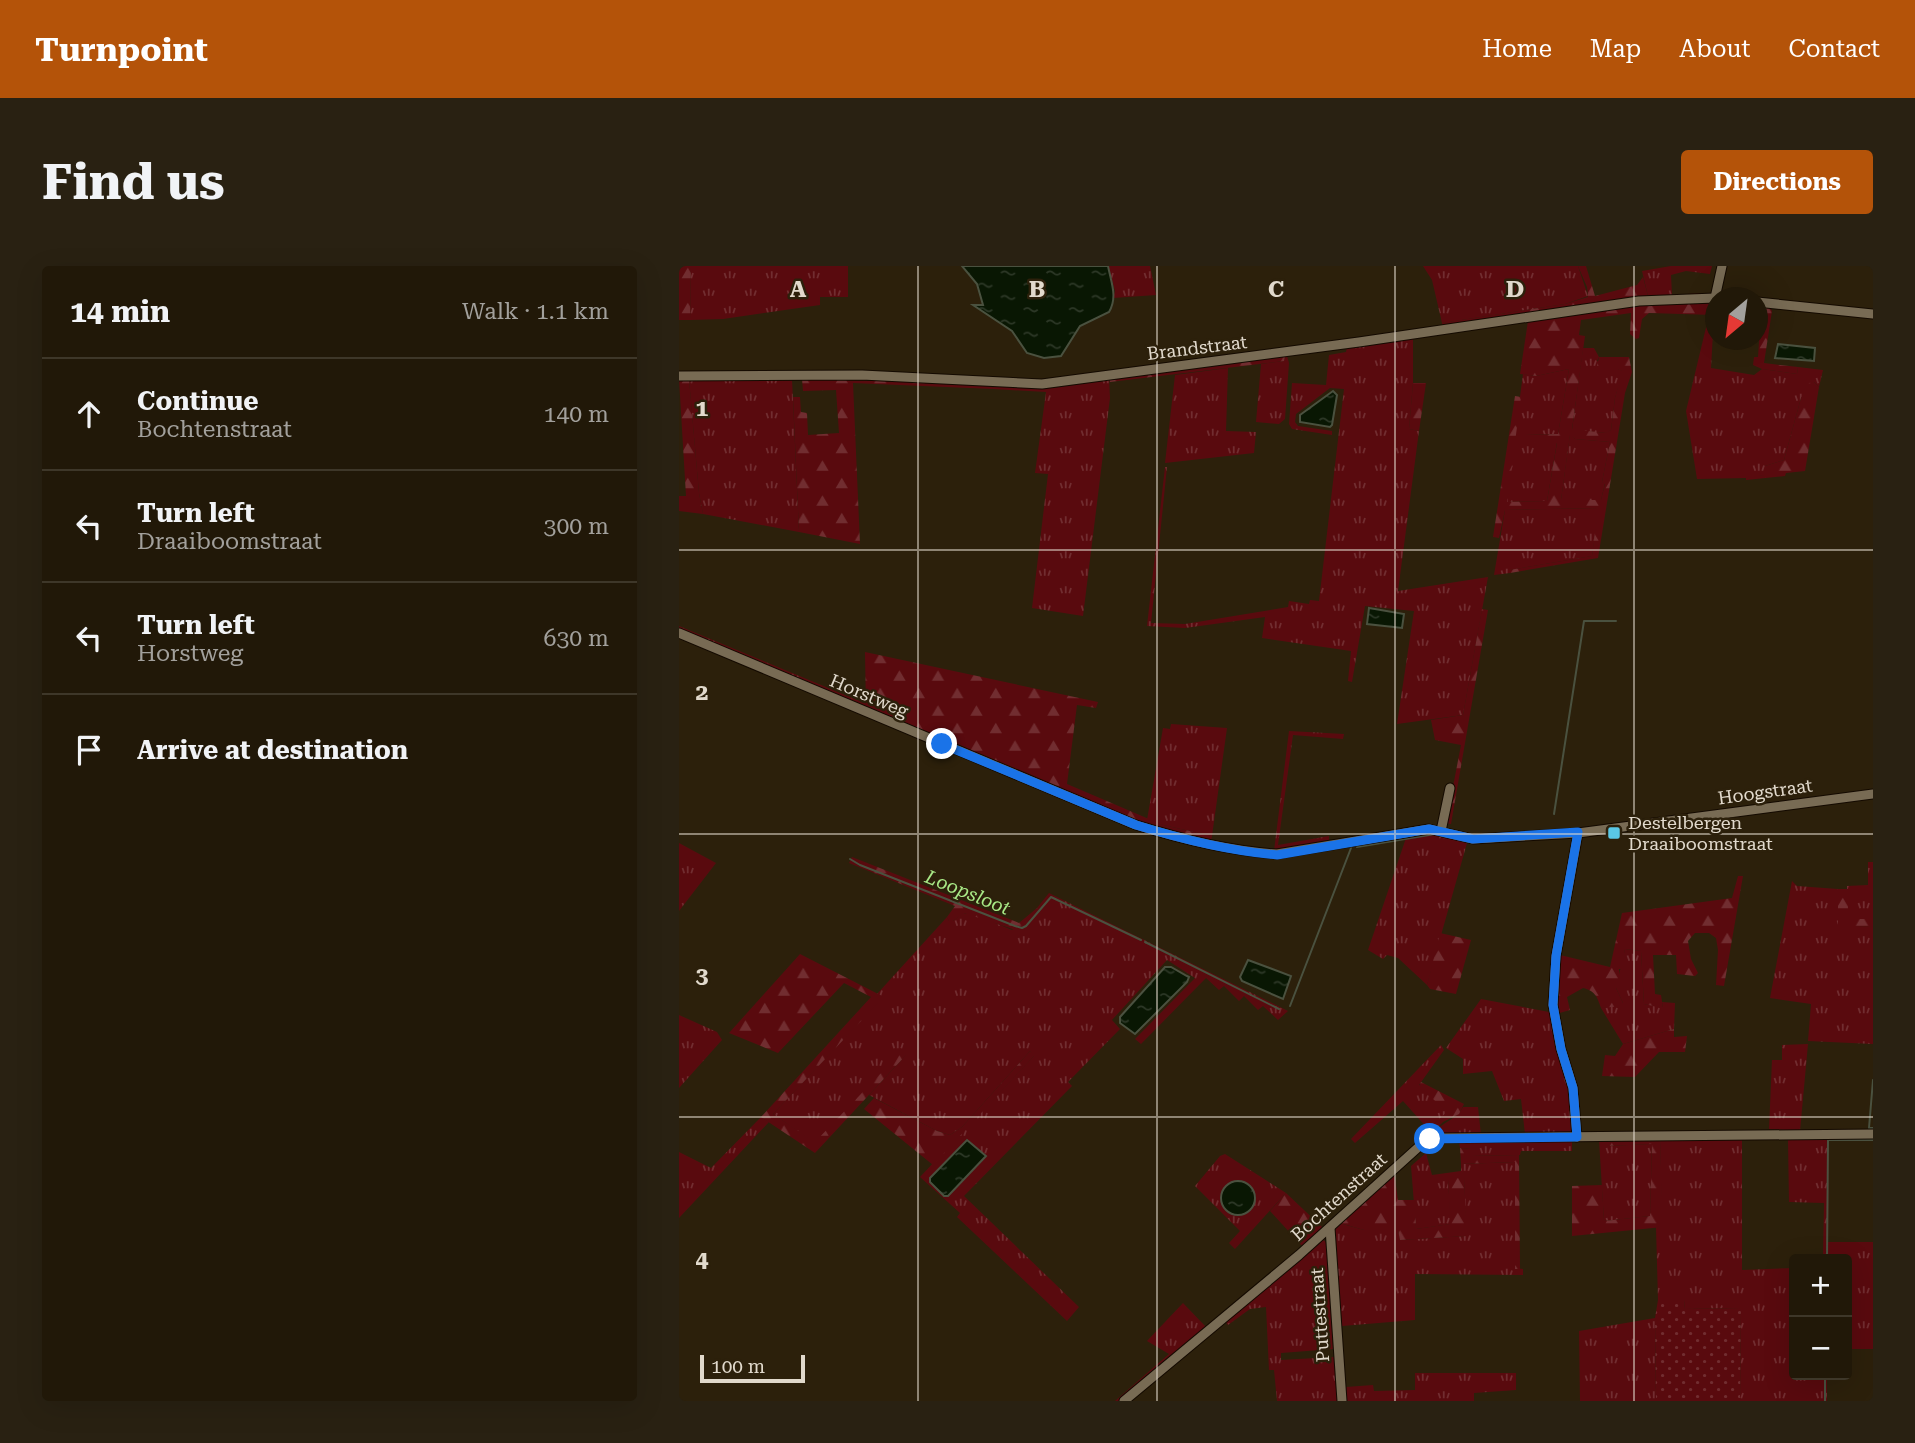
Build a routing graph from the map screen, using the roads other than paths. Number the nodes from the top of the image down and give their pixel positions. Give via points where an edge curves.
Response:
1 (1721, 266) edge
2 (1717, 287) edge
3 (1705, 299) edge
4 (1768, 303) edge
5 (1873, 314) edge
6 (679, 376) edge
7 (679, 634) edge
8 (1450, 788) dead end
9 (1873, 794) edge
10 (1441, 831) junction
11 (1578, 832) junction
12 (1873, 1134) edge
13 (1577, 1137) junction
14 (1330, 1228) junction
15 (1124, 1401) edge
16 (1342, 1401) edge

1 - 2 street
3 - 6 street, Brandstraat via 1614,304 1042,384 862,375
4 - 5 street
7 - 10 street, Horstweg via 1168,835 1277,855 1429,829
8 - 10 street
9 - 11 street, Hoogstraat
10 - 11 street, Horstweg via 1473,839
11 - 13 street via 1556,956 1553,1005 1573,1088
12 - 13 street, Bochtenstraat
13 - 14 street, Bochtenstraat via 1427,1141
14 - 15 street, Bochtenstraat
14 - 16 street, Puttestraat

